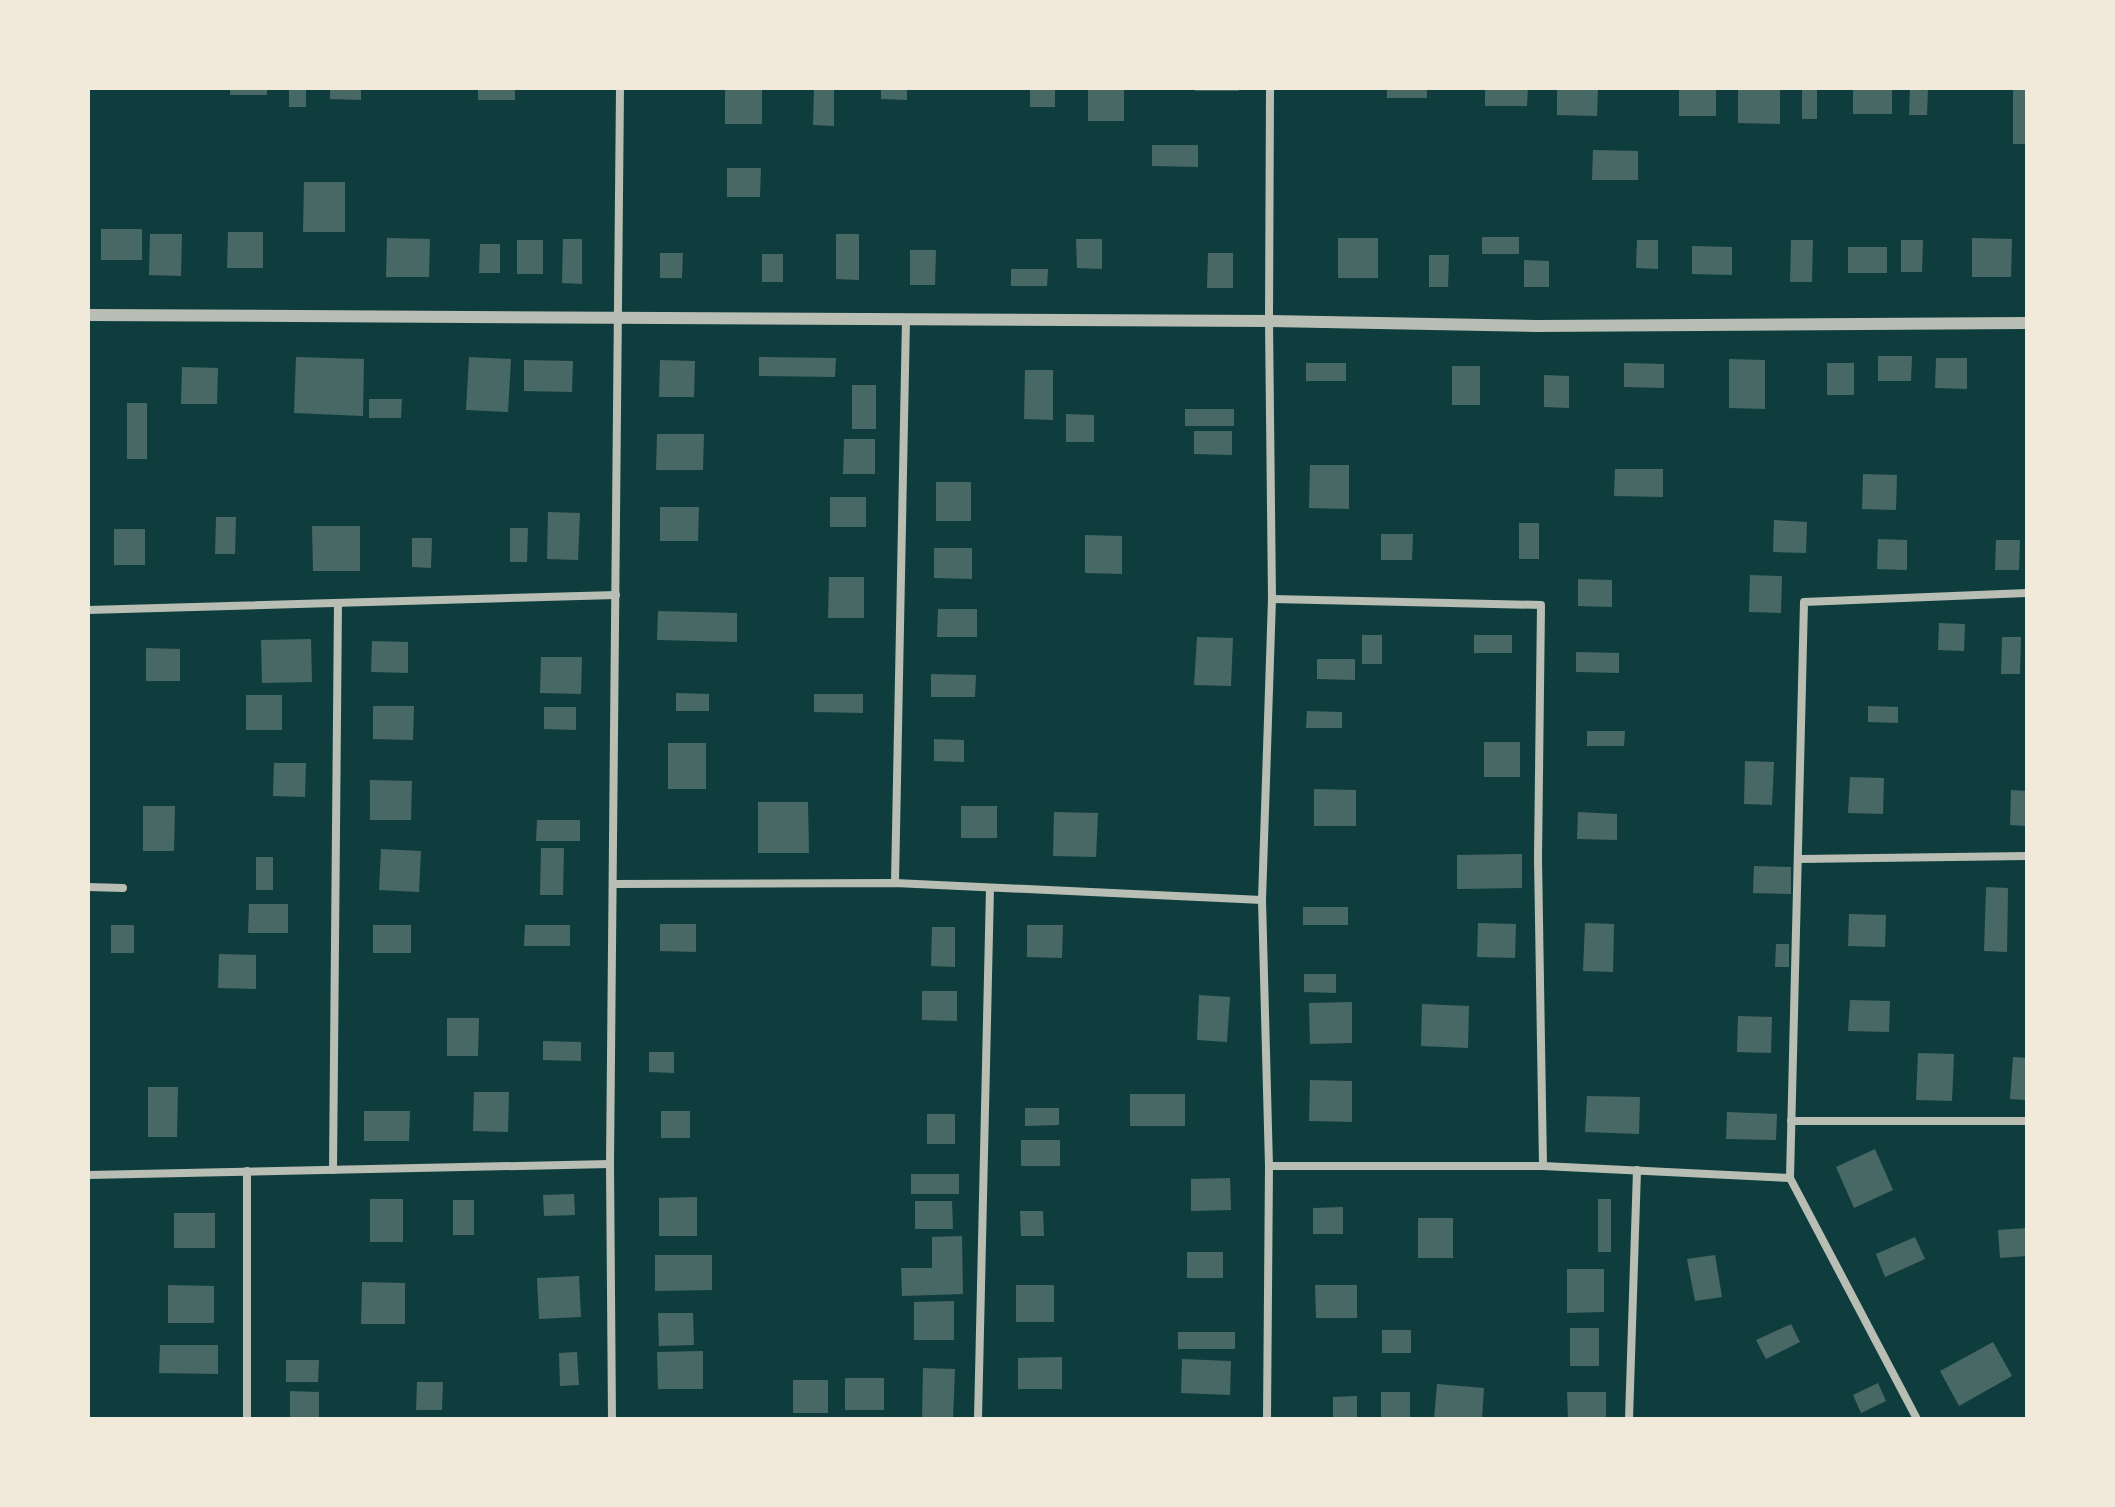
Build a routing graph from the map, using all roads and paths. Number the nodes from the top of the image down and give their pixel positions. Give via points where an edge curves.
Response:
1 (620, 88) edge
2 (1270, 88) edge
3 (88, 315) edge
4 (616, 316) junction
5 (906, 319) junction
6 (1269, 321) junction
7 (2027, 323) edge
8 (2027, 593) edge
9 (616, 595) junction
10 (1272, 599) junction
11 (338, 603) junction
12 (88, 610) edge
13 (2027, 856) edge
14 (1798, 859) junction
15 (895, 883) junction
16 (613, 884) junction
17 (88, 887) edge
18 (123, 888) dead end
19 (990, 888) junction
20 (1262, 900) junction
21 (1791, 1121) junction
22 (2027, 1121) edge
23 (610, 1164) junction
24 (1269, 1166) junction
25 (1543, 1166) junction
26 (333, 1170) junction
27 (1637, 1170) junction
28 (247, 1171) junction
29 (88, 1175) edge
30 (1790, 1178) junction
31 (247, 1419) edge
32 (612, 1419) edge
33 (978, 1419) edge
34 (1267, 1419) edge
35 (1629, 1419) edge
36 (1917, 1419) edge

1 - 4 street
2 - 6 street
3 - 4 street
4 - 5 street
4 - 9 street
5 - 6 street
5 - 15 street
6 - 7 street via 1536,326
6 - 10 street
8 - 14 street via 1804,602
9 - 11 street
9 - 16 street
10 - 20 street
10 - 25 street via 1541,605
11 - 12 street
11 - 26 street
13 - 14 street
14 - 21 street
15 - 16 street
15 - 19 street
16 - 23 street
17 - 18 street
19 - 20 street
19 - 33 street
20 - 24 street
21 - 22 street
21 - 30 street
23 - 26 street
23 - 32 street
24 - 25 street
24 - 34 street
25 - 27 street
26 - 28 street
27 - 30 street
27 - 35 street
28 - 29 street
28 - 31 street
30 - 36 street

